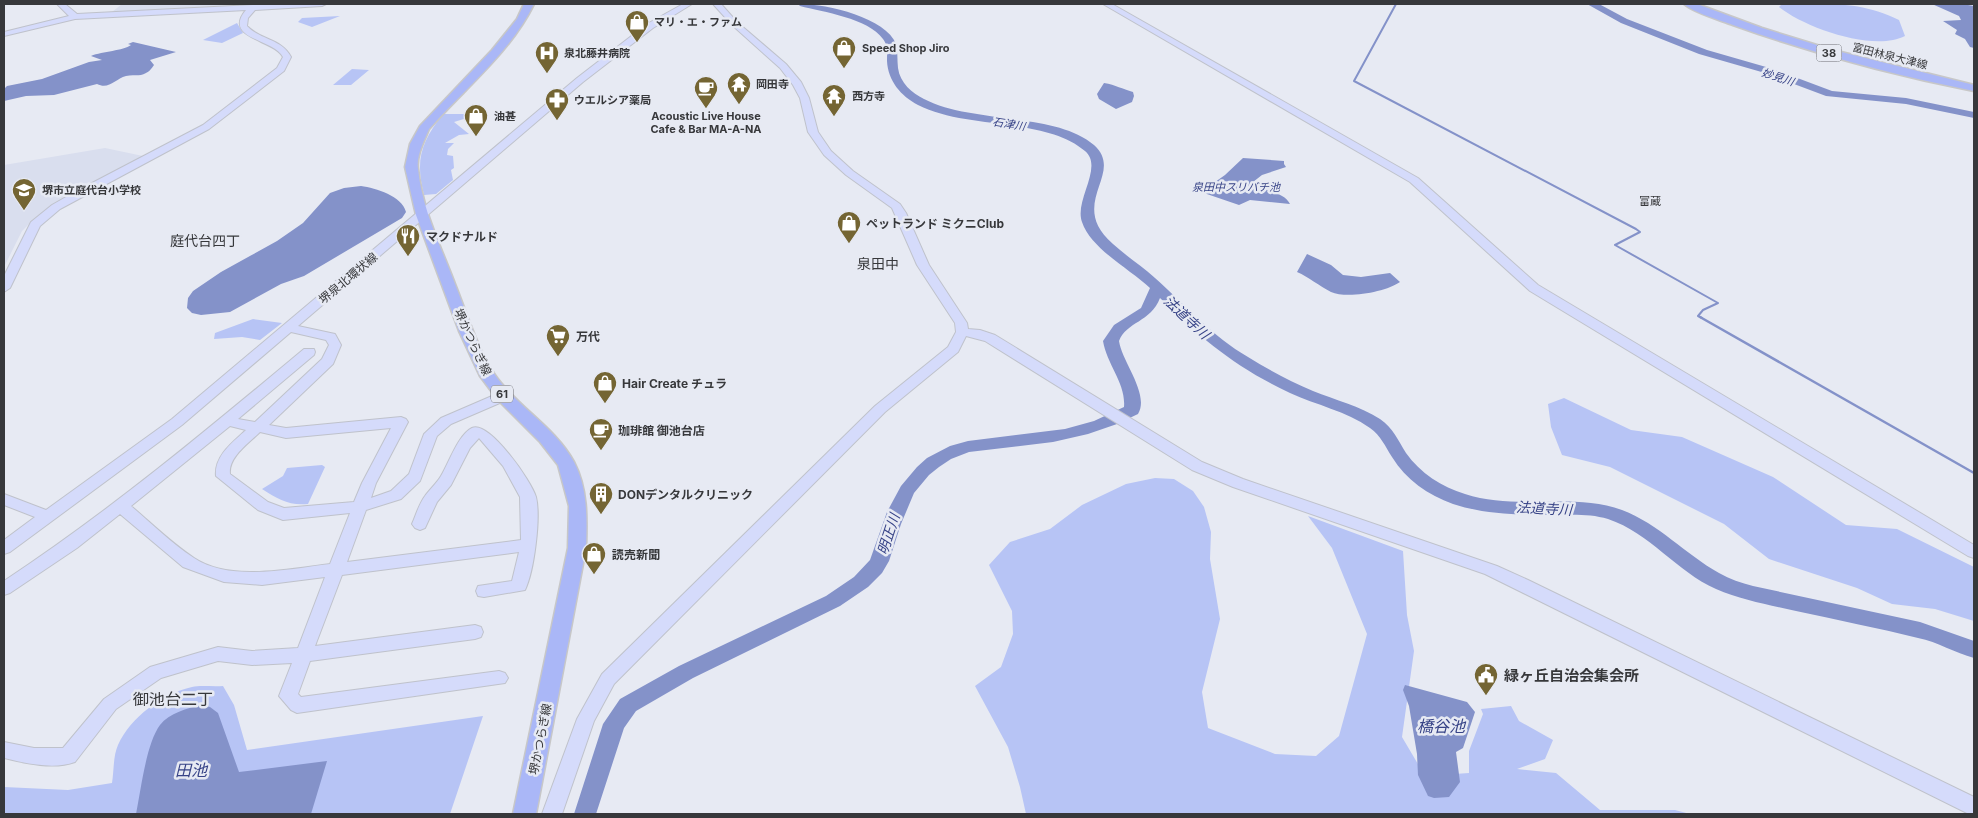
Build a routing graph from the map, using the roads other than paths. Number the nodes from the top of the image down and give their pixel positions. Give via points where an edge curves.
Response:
1 (61, 4) edge
2 (322, 4) edge
3 (529, 4) edge
4 (688, 4) edge
5 (717, 4) edge
6 (1108, 4) edge
7 (1689, 4) edge
8 (253, 7) junction
9 (74, 17) junction
10 (4, 34) edge
11 (1974, 88) edge
12 (422, 215) junction
13 (4, 288) edge
14 (288, 328) junction
15 (962, 332) junction
16 (308, 352) dead end
17 (504, 396) junction
18 (227, 421) junction
19 (258, 427) junction
20 (4, 499) edge
21 (120, 506) junction
22 (359, 507) junction
23 (49, 517) junction
24 (420, 524) dead end
25 (529, 545) junction
26 (4, 548) edge
27 (1974, 552) edge
28 (338, 569) junction
29 (4, 589) edge
30 (484, 591) dead end
31 (475, 632) dead end
32 (304, 655) junction
33 (499, 678) dead end
34 (4, 750) edge
35 (1974, 807) edge
36 (525, 814) edge
37 (552, 814) edge

1 - 9 street
2 - 8 street
3 - 12 main road, 堺かつらぎ線 / 61 via 496,52 424,128 416,144 411,167
4 - 12 main road, 堺泉北環状線 via 650,26 580,80
5 - 15 street via 790,74 802,90 814,133 826,153 896,206 923,265 960,323
6 - 27 street via 1414,180 1534,288
7 - 11 main road, 富田林泉大津線 / 38 via 1739,24 1840,56
8 - 9 street
8 - 13 street via 244,18 243,26 249,33 283,49 287,57 281,69 206,127 56,207 35,224
9 - 10 street
12 - 14 main road, 堺泉北環状線
12 - 17 main road, 堺かつらぎ線 / 61 via 466,331 488,376
14 - 19 street via 331,337 335,346 328,361
14 - 23 main road, 堺泉北環状線 via 177,422
15 - 35 street via 990,338 1197,466 1491,570
15 - 37 street via 953,349 880,409 608,679 586,719
16 - 18 street
17 - 22 street via 446,422 431,434 415,477 396,495
17 - 36 main road, 堺かつらぎ線 / 61 via 546,438 566,464 578,506 577,548
18 - 19 street
18 - 21 street
19 - 22 street via 230,452 222,467 222,476 263,506 283,514
19 - 22 street via 286,433 401,422
20 - 23 street
21 - 28 street via 189,562 224,576 262,579
21 - 29 street
22 - 28 street
23 - 26 main road, 堺泉北環状線
24 - 25 street via 430,500 446,481 464,446 476,432 483,434 508,463 528,497
25 - 28 street
25 - 30 street via 519,586
28 - 32 street
31 - 32 street
32 - 33 street via 288,696 297,705
32 - 34 street via 252,658 218,654 156,672 110,704 68,756 34,756

